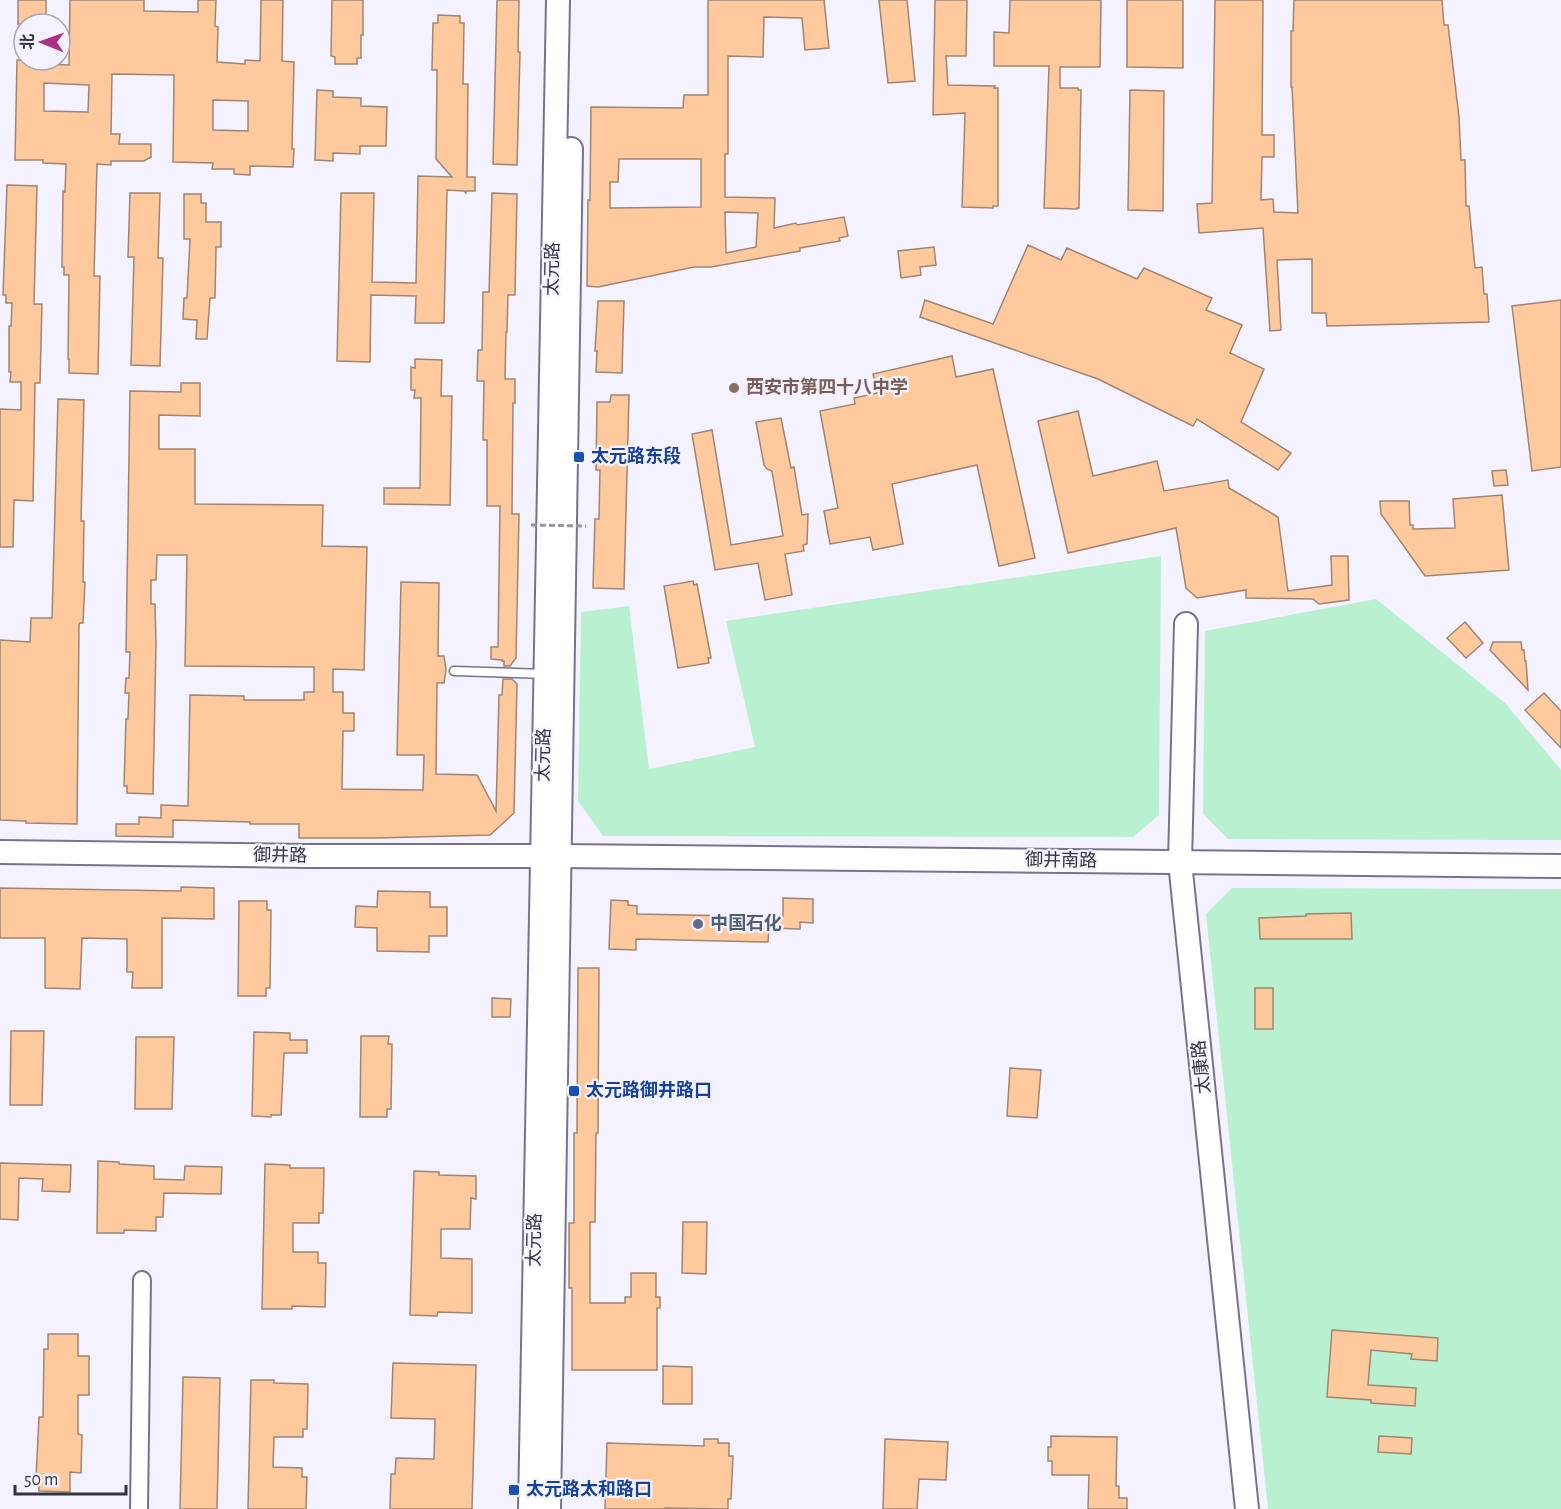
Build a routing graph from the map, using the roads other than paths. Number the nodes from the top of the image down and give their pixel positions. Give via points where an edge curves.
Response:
1 (558, 0) edge
2 (573, 0) edge
3 (1186, 624) dead end
4 (454, 671) dead end
5 (546, 674) junction
6 (0, 852) edge
7 (551, 856) junction
8 (1180, 862) junction
9 (1561, 866) edge
10 (142, 1280) dead end
11 (139, 1509) edge
12 (530, 1509) edge
13 (549, 1509) edge
14 (1247, 1509) edge

1 - 5 main road, 太元路
2 - 7 main road, 太元路
3 - 8 main road, 太康路
4 - 5 lane
5 - 7 main road, 太元路
6 - 7 main road, 御井路
7 - 8 main road, 御井南路
7 - 12 main road, 太元路
7 - 13 main road, 太元路
8 - 9 main road, 御井南路
8 - 14 main road, 太康路
10 - 11 street

